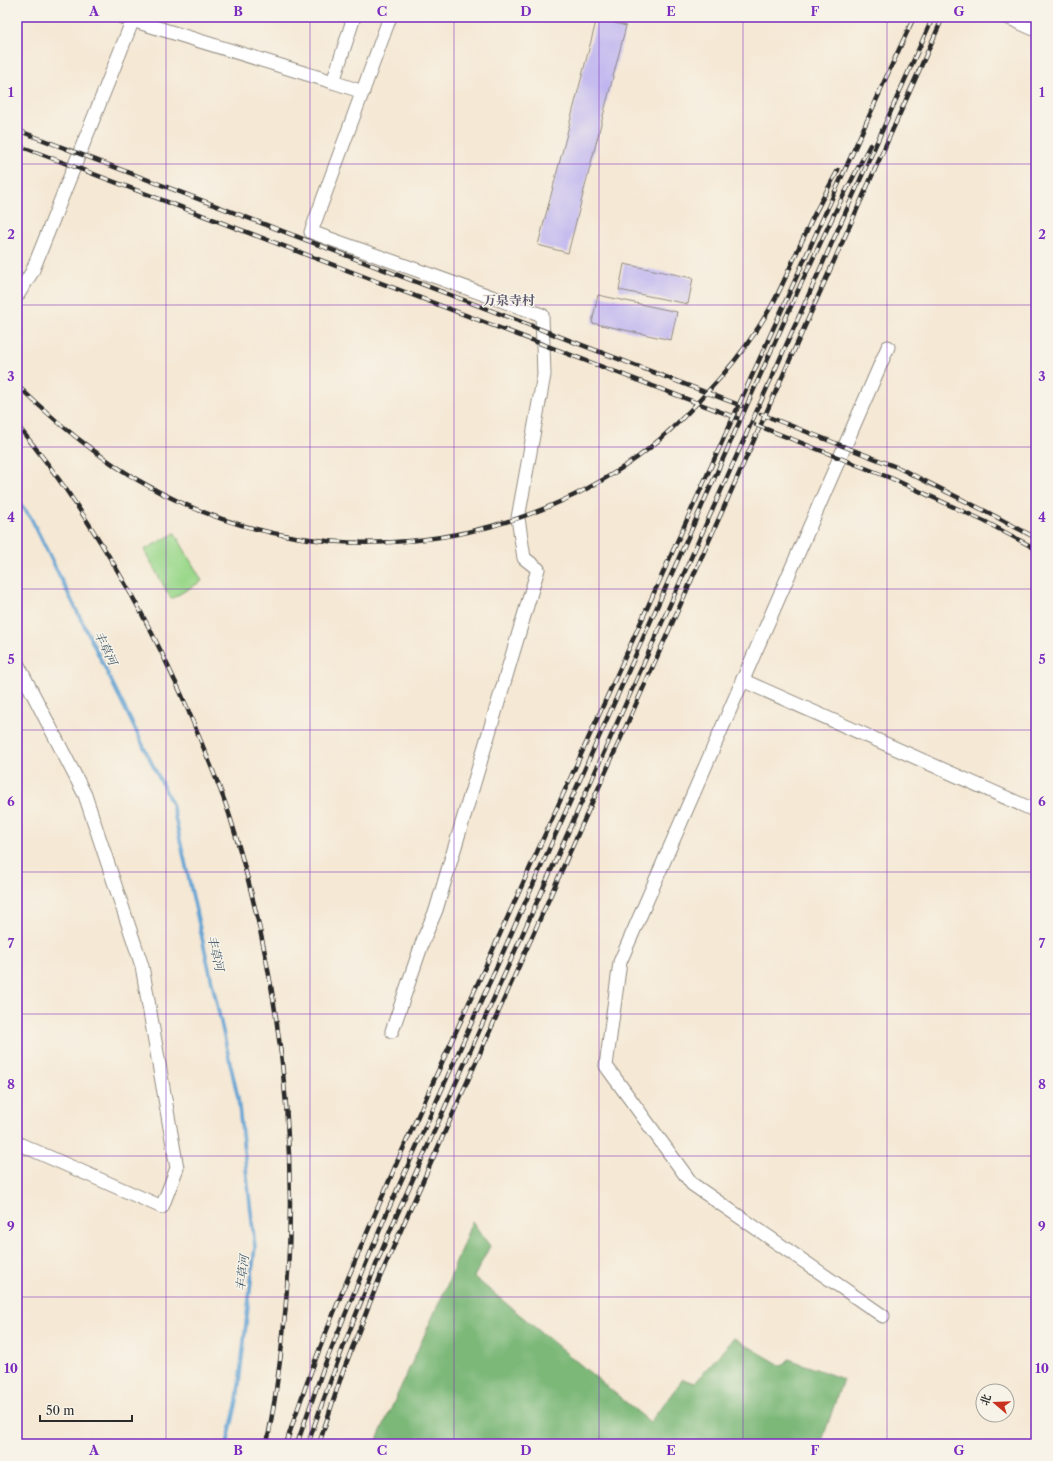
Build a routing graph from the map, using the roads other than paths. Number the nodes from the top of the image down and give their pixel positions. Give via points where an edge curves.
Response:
1 (354, 17) edge
2 (390, 17) edge
3 (1007, 17) edge
4 (130, 18) edge
5 (1036, 30) edge
6 (333, 82) junction
7 (363, 92) junction
8 (17, 296) edge
9 (888, 347) dead end
10 (17, 663) edge
11 (742, 680) junction
12 (1036, 811) edge
13 (392, 1031) dead end
14 (17, 1143) edge
15 (883, 1316) dead end

1 - 6 street
2 - 7 street
3 - 5 street
4 - 6 street
4 - 8 street via 32,272
6 - 7 street
7 - 13 street via 311,232 542,315 544,375 518,518 524,558 538,569 436,910
9 - 11 street
10 - 14 street via 84,795 142,966 178,1168 162,1207
11 - 12 street
11 - 15 street via 620,962 606,1066 692,1184

